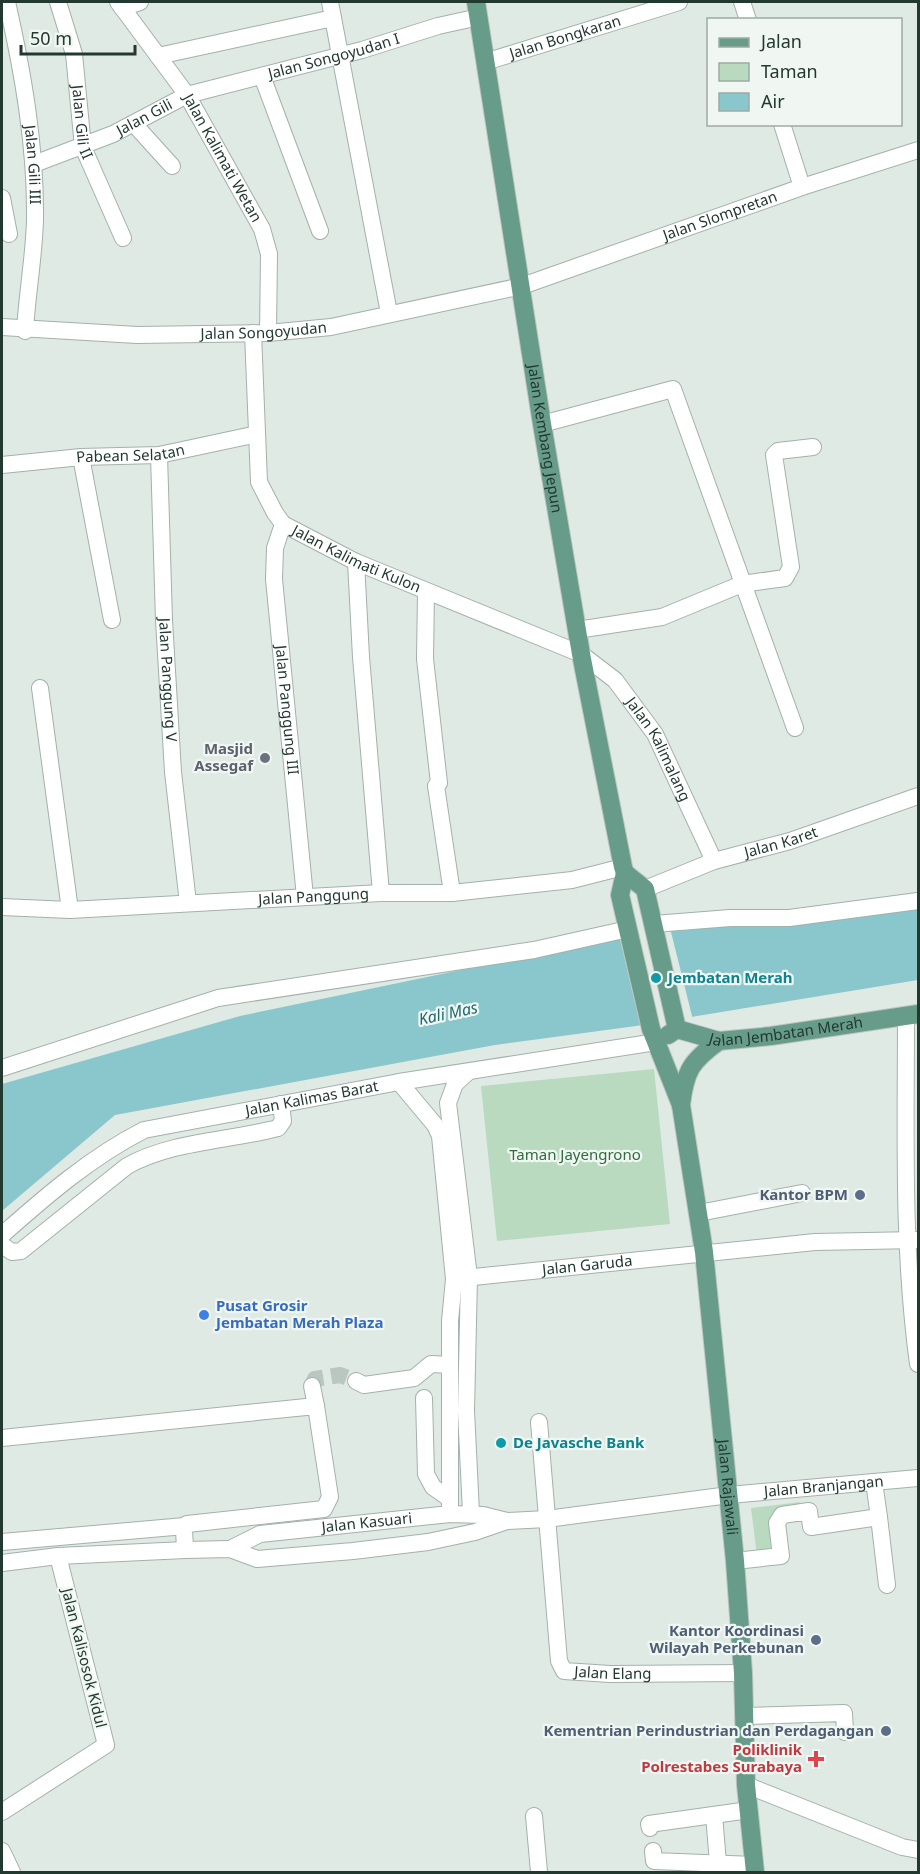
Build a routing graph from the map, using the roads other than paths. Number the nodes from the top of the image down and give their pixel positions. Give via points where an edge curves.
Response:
1 (7, 2) edge
2 (58, 2) edge
3 (140, 2) edge
4 (679, 2) edge
5 (742, 2) edge
6 (120, 5) edge
7 (478, 9) edge
8 (331, 10) edge
9 (747, 18) edge
10 (158, 56) junction
11 (341, 56) junction
12 (485, 62) junction
13 (262, 76) junction
14 (187, 95) junction
15 (134, 124) junction
16 (783, 126) edge
17 (83, 147) junction
18 (918, 150) edge
19 (33, 165) junction
20 (172, 166) dead end
21 (802, 187) junction
22 (2, 198) edge
23 (320, 231) dead end
24 (9, 234) dead end
25 (123, 238) dead end
26 (522, 286) junction
27 (389, 313) junction
28 (2, 327) edge
29 (25, 331) junction
30 (260, 333) junction
31 (542, 423) junction
32 (257, 434) junction
33 (813, 447) dead end
34 (159, 455) junction
35 (81, 457) junction
36 (2, 465) edge
37 (283, 524) junction
38 (356, 562) junction
39 (742, 584) junction
40 (426, 592) junction
41 (112, 620) dead end
42 (577, 630) junction
43 (581, 654) junction
44 (40, 688) dead end
45 (795, 728) dead end
46 (918, 796) edge
47 (714, 861) junction
48 (624, 870) junction
49 (645, 889) junction
50 (381, 892) junction
51 (452, 893) junction
52 (305, 897) junction
53 (918, 901) edge
54 (188, 903) junction
55 (2, 907) edge
56 (70, 910) junction
57 (654, 925) junction
58 (628, 930) junction
59 (912, 1014) edge
60 (677, 1026) junction
61 (654, 1036) junction
62 (718, 1041) junction
63 (2, 1068) edge
64 (468, 1072) junction
65 (399, 1082) junction
66 (281, 1104) junction
67 (681, 1105) junction
68 (801, 1193) dead end
69 (699, 1213) junction
70 (2, 1234) edge
71 (912, 1239) edge
72 (2, 1245) edge
73 (704, 1252) junction
74 (461, 1278) junction
75 (918, 1364) edge
76 (450, 1365) junction
77 (356, 1381) tunnel mouth
78 (312, 1386) dead end
79 (424, 1398) dead end
80 (316, 1406) junction
81 (539, 1422) dead end
82 (2, 1437) edge
83 (918, 1478) edge
84 (874, 1482) junction
85 (806, 1488) junction
86 (729, 1495) junction
87 (450, 1506) junction
88 (808, 1511) junction
89 (471, 1513) junction
90 (879, 1517) junction
91 (547, 1519) junction
92 (507, 1521) junction
93 (185, 1526) junction
94 (2, 1542) edge
95 (230, 1549) junction
96 (185, 1550) junction
97 (58, 1556) junction
98 (735, 1561) junction
99 (2, 1563) edge
100 (887, 1585) dead end
101 (743, 1673) junction
102 (744, 1716) junction
103 (845, 1732) dead end
104 (746, 1785) junction
105 (749, 1810) junction
106 (2, 1812) edge
107 (714, 1815) junction
108 (534, 1816) dead end
109 (650, 1827) dead end
110 (918, 1850) edge
111 (2, 1851) edge
112 (653, 1851) dead end
113 (718, 1863) junction
114 (754, 1869) edge
115 (12, 1872) edge
116 (539, 1872) edge

1 - 19 street, Jalan Gili III
2 - 17 street, Jalan Gili II via 74,54
3 - 6 street
4 - 12 street, Jalan Bongkaran
5 - 9 street
6 - 10 street, Jalan Kalimati Wetan
7 - 11 street, Jalan Songoyudan I via 438,26
7 - 12 main road, Jalan Kembang Jepun
8 - 10 street
8 - 11 street
10 - 14 street, Jalan Kalimati Wetan
11 - 13 street, Jalan Songoyudan I
11 - 27 street
12 - 26 main road, Jalan Kembang Jepun
13 - 14 street, Jalan Songoyudan I
13 - 23 street
14 - 15 street, Jalan Gili
14 - 30 street, Jalan Kalimati Wetan via 224,156 267,242 270,280
15 - 17 street, Jalan Gili
15 - 20 street
16 - 21 street
17 - 19 street, Jalan Gili
17 - 25 street, Jalan Gili II
18 - 21 street, Jalan Slompretan
19 - 29 street, Jalan Gili III via 35,225
21 - 26 street, Jalan Slompretan
22 - 24 street
26 - 27 street, Jalan Songoyudan
26 - 31 main road, Jalan Kembang Jepun
27 - 30 street, Jalan Songoyudan via 332,327
28 - 29 street, Jalan Songoyudan
29 - 30 street, Jalan Songoyudan via 137,335
30 - 32 street, Jalan Kalimati Kulon
31 - 39 street via 673,389
31 - 42 main road, Jalan Kembang Jepun
32 - 34 street, Pabean Selatan
32 - 37 street, Jalan Kalimati Kulon via 259,482
33 - 39 street via 778,451 774,455 790,573 785,578
34 - 35 street, Pabean Selatan
34 - 54 street, Jalan Panggung V via 173,772
35 - 36 street, Pabean Selatan
35 - 41 street
37 - 38 street, Jalan Kalimati Kulon
37 - 52 street, Jalan Panggung III via 275,548 274,579
38 - 40 street, Jalan Kalimati Kulon
38 - 50 street
39 - 42 street via 662,617
39 - 45 street
40 - 43 street, Jalan Kalimati Kulon
40 - 51 street via 425,659 439,783 436,786
42 - 43 main road, Jalan Kembang Jepun
43 - 47 street, Jalan Kalimalang via 615,680 655,734
43 - 48 main road, Jalan Kembang Jepun
44 - 56 street
46 - 47 street, Jalan Karet via 790,841
47 - 49 street, Jalan Karet
48 - 49 main road
48 - 51 street, Jalan Panggung via 572,880
48 - 58 main road, Jalan Kembang Jepun via 620,895
49 - 57 main road
50 - 51 street, Jalan Panggung
50 - 52 street, Jalan Panggung
52 - 54 street, Jalan Panggung
53 - 57 street via 789,918 730,918
54 - 56 street, Jalan Panggung
55 - 56 street, Jalan Panggung
57 - 60 main road
58 - 61 main road, Jalan Kembang Jepun
58 - 63 street via 534,950 218,999
59 - 62 main road, Jalan Jembatan Merah
59 - 71 street
60 - 61 main road
60 - 62 main road, Jalan Jembatan Merah
61 - 64 street, Jalan Kalimas Barat
61 - 67 main road, Jalan Rajawali
62 - 67 main road, Jalan Rajawali via 692,1064 684,1080
64 - 65 street, Jalan Kalimas Barat
64 - 74 street via 455,1084 448,1103
65 - 66 street, Jalan Kalimas Barat
65 - 74 street via 440,1136
66 - 70 street, Jalan Kalimas Barat via 144,1130 113,1146
66 - 72 street via 283,1121 278,1128 141,1158 21,1251 12,1252
67 - 69 main road, Jalan Rajawali
68 - 69 street
69 - 73 main road, Jalan Rajawali
71 - 73 street, Jalan Garuda via 815,1242
71 - 75 street via 910,1300
73 - 74 street, Jalan Garuda
73 - 86 main road, Jalan Rajawali
74 - 76 street
74 - 89 street
76 - 77 street via 431,1364 414,1378 364,1385
76 - 87 street
78 - 80 street
79 - 87 street via 426,1474
80 - 82 street
80 - 93 street via 330,1497 324,1509
81 - 91 street
83 - 84 street, Jalan Branjangan
84 - 85 street, Jalan Branjangan
84 - 90 street
85 - 86 street, Jalan Branjangan
85 - 88 street
86 - 91 street, Jalan Kasuari
86 - 98 main road, Jalan Rajawali
87 - 89 street, Jalan Kasuari
87 - 95 street, Jalan Kasuari via 260,1534
88 - 90 street via 811,1527
88 - 98 street via 778,1517 781,1556
89 - 92 street, Jalan Kasuari
90 - 100 street
91 - 92 street, Jalan Kasuari
91 - 101 street, Jalan Elang via 559,1661 564,1671
92 - 95 street, Jalan Kasuari via 437,1540 352,1551 257,1559
93 - 94 street
93 - 96 street
95 - 96 street, Jalan Kasuari
96 - 97 street, Jalan Kasuari
97 - 99 street, Jalan Kasuari
97 - 106 street, Jalan Kalisosok Kidul via 106,1745
98 - 101 main road, Jalan Rajawali
101 - 102 main road, Jalan Rajawali
102 - 103 street via 844,1713
102 - 104 main road, Jalan Rajawali
104 - 105 main road, Jalan Rajawali
104 - 110 street
105 - 107 street
105 - 114 main road, Jalan Rajawali
107 - 109 street via 649,1824
107 - 113 street
108 - 116 street
111 - 115 street
112 - 113 street via 654,1861
113 - 114 street

